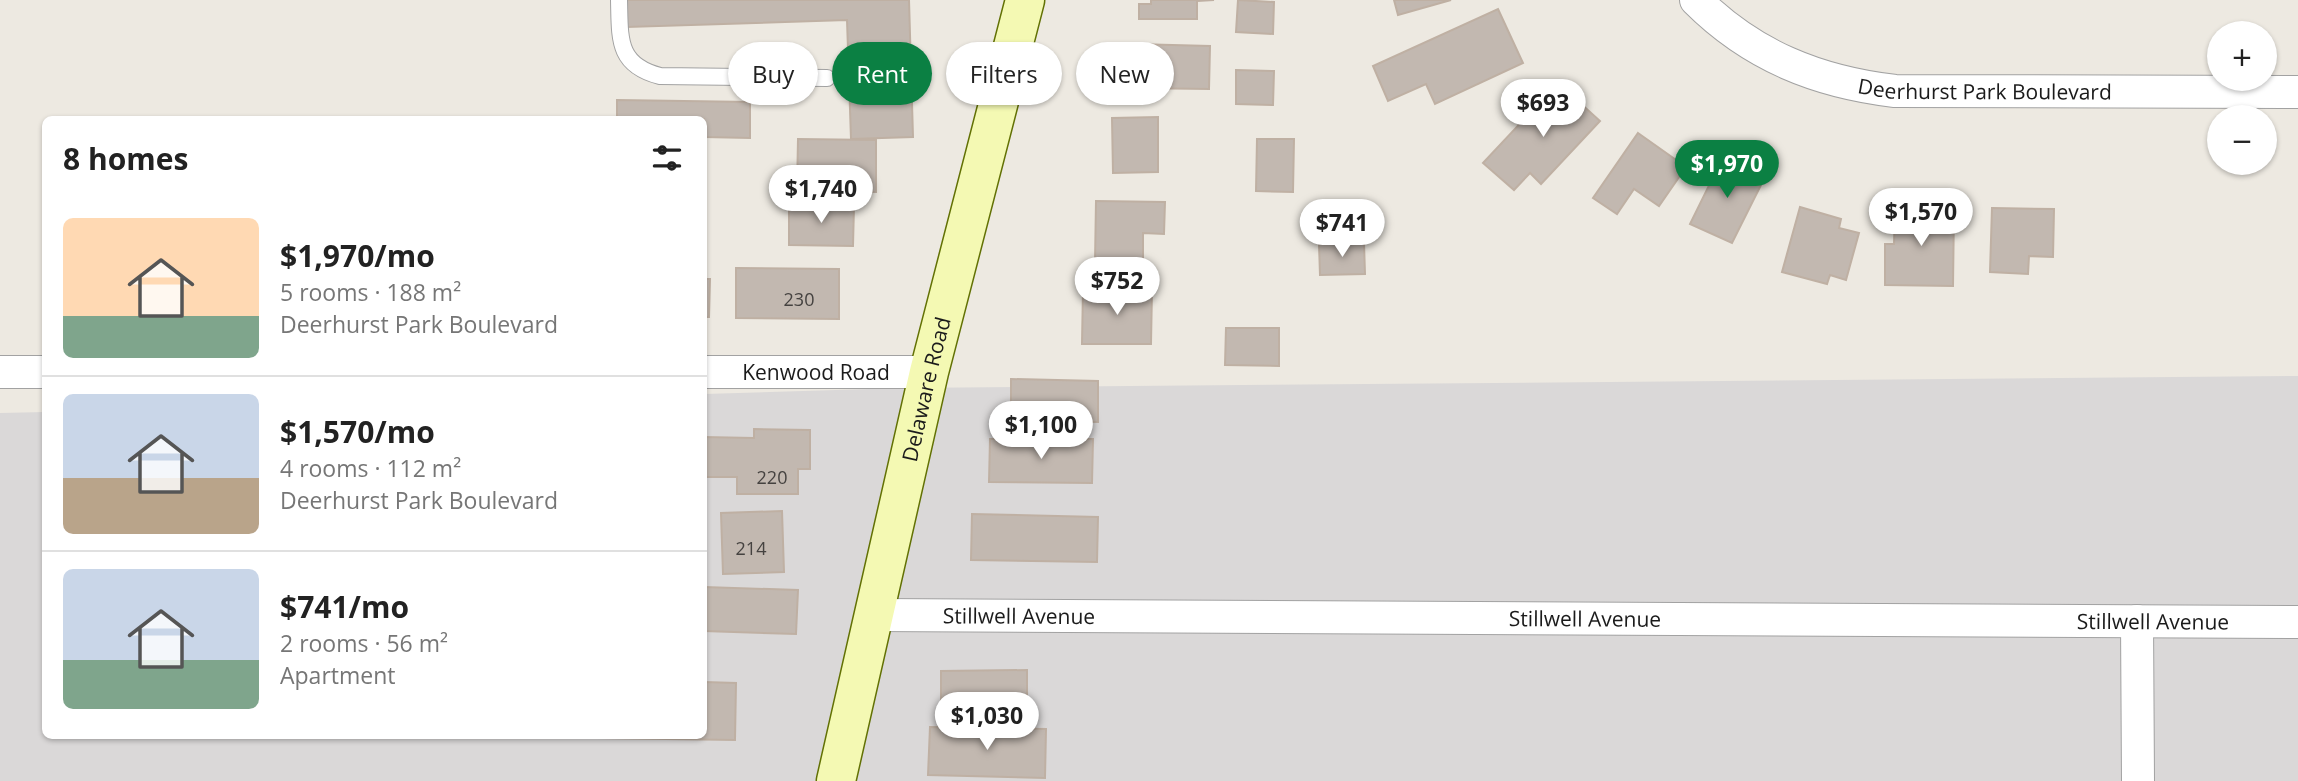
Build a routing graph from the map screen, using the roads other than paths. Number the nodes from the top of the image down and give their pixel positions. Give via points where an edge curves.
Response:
1 (619, 0) edge
2 (1025, 0) edge
3 (1696, 0) edge
4 (827, 78) dead end
5 (2298, 92) edge
6 (0, 372) edge
7 (42, 372) edge
8 (707, 372) edge
9 (929, 372) junction
10 (874, 615) junction
11 (2137, 621) junction
12 (2298, 622) edge
13 (836, 781) edge
14 (2138, 781) edge

1 - 4 lane via 620,40 640,71 660,76
2 - 9 street, Delaware Road
3 - 5 street, Deerhurst Park Boulevard via 1758,50 1803,72 1854,86 1895,91
6 - 7 street
8 - 9 street, Kenwood Road
9 - 10 street, Delaware Road
10 - 11 street, Stillwell Avenue
10 - 13 street, Delaware Road
11 - 12 street, Stillwell Avenue
11 - 14 street

